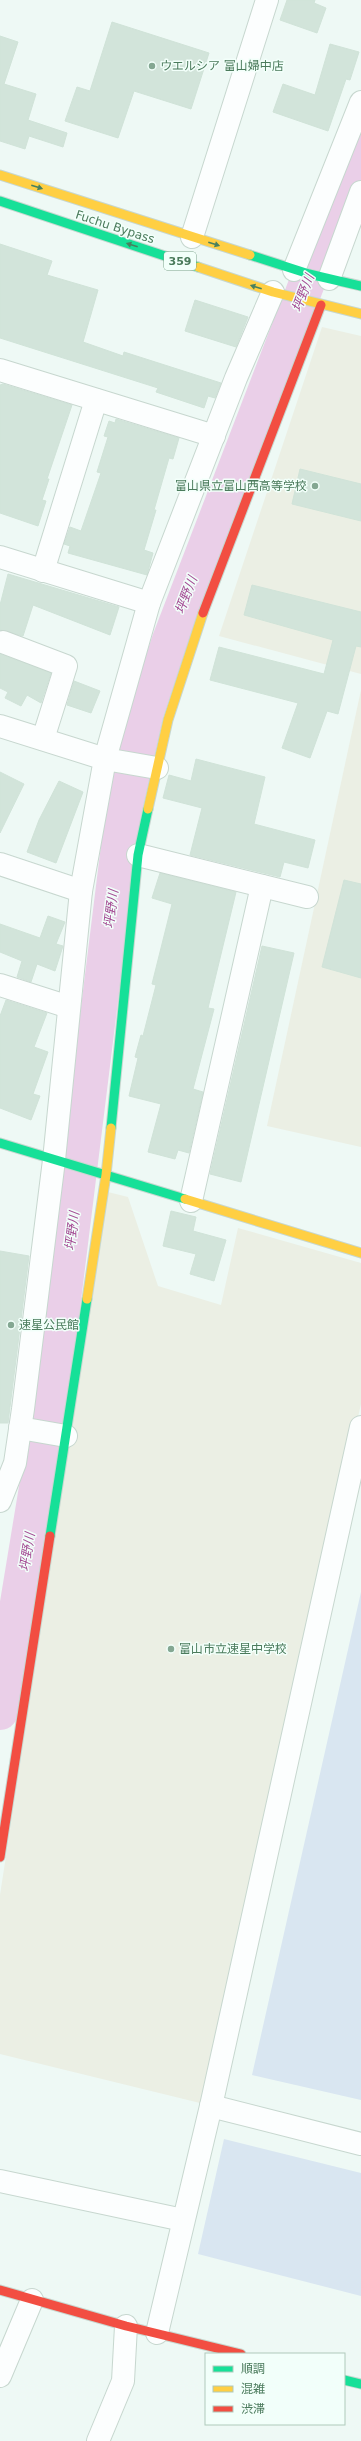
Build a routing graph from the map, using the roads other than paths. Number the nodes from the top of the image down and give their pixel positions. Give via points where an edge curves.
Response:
1 (267, 0) edge
2 (361, 102) edge
3 (0, 175) edge
4 (361, 192) edge
5 (0, 201) edge
6 (192, 237) junction
7 (294, 270) junction
8 (329, 279) junction
9 (361, 286) edge
10 (272, 292) junction
11 (322, 305) junction
12 (361, 314) edge
13 (0, 370) edge
14 (96, 400) junction
15 (214, 436) junction
16 (0, 557) edge
17 (43, 571) junction
18 (149, 603) junction
19 (3, 642) dead end
20 (0, 726) edge
21 (43, 739) junction
22 (105, 759) junction
23 (156, 768) junction
24 (138, 855) junction
25 (0, 864) edge
26 (262, 886) junction
27 (81, 890) junction
28 (307, 897) dead end
29 (0, 985) edge
30 (69, 1007) junction
31 (0, 1143) edge
32 (54, 1160) junction
33 (106, 1176) junction
34 (191, 1201) junction
35 (361, 1253) edge
36 (20, 1428) junction
37 (361, 1428) edge
38 (66, 1436) junction
39 (0, 1501) edge
40 (0, 1857) edge
41 (211, 2106) junction
42 (361, 2144) edge
43 (0, 2181) edge
44 (183, 2220) junction
45 (0, 2290) edge
46 (32, 2300) junction
47 (126, 2326) junction
48 (157, 2333) junction
49 (237, 2353) edge
50 (0, 2376) edge
51 (345, 2380) edge
52 (361, 2384) edge
53 (98, 2441) edge

1 - 6 street
2 - 7 street
3 -> 6 main road, Fuchu Bypass / 359
4 - 8 street
10 -> 5 main road, Fuchu Bypass / 359
6 -> 7 main road, Fuchu Bypass / 359
7 - 8 main road, Fuchu Bypass / 359
8 - 9 main road, Fuchu Bypass / 359
10 - 11 main road, Fuchu Bypass / 359
10 - 15 street
11 - 12 main road, Fuchu Bypass / 359
11 - 23 main road via 199,623 168,720
13 - 14 street
14 - 15 street
14 - 17 street
15 - 18 street
16 - 17 street
17 - 18 street
18 - 22 street
19 - 21 street via 66,666
20 - 21 street
21 - 22 street
22 - 23 street
22 - 27 street
23 - 24 main road
24 - 26 street
24 - 33 main road
25 - 27 street
26 - 28 street
26 - 34 street
27 - 30 street
29 - 30 street
30 - 32 street
31 - 32 main road
32 - 33 main road
32 - 36 street
33 - 34 main road
33 - 38 main road
34 - 35 main road
36 - 38 street
36 - 39 street via 15,1463
37 - 41 street
38 - 40 main road
41 - 42 street
41 - 44 street
43 - 44 street
44 - 48 street
45 - 46 main road
46 - 47 main road
46 - 50 street
47 - 48 main road
47 - 53 street via 123,2381
48 - 49 main road
51 - 52 main road

